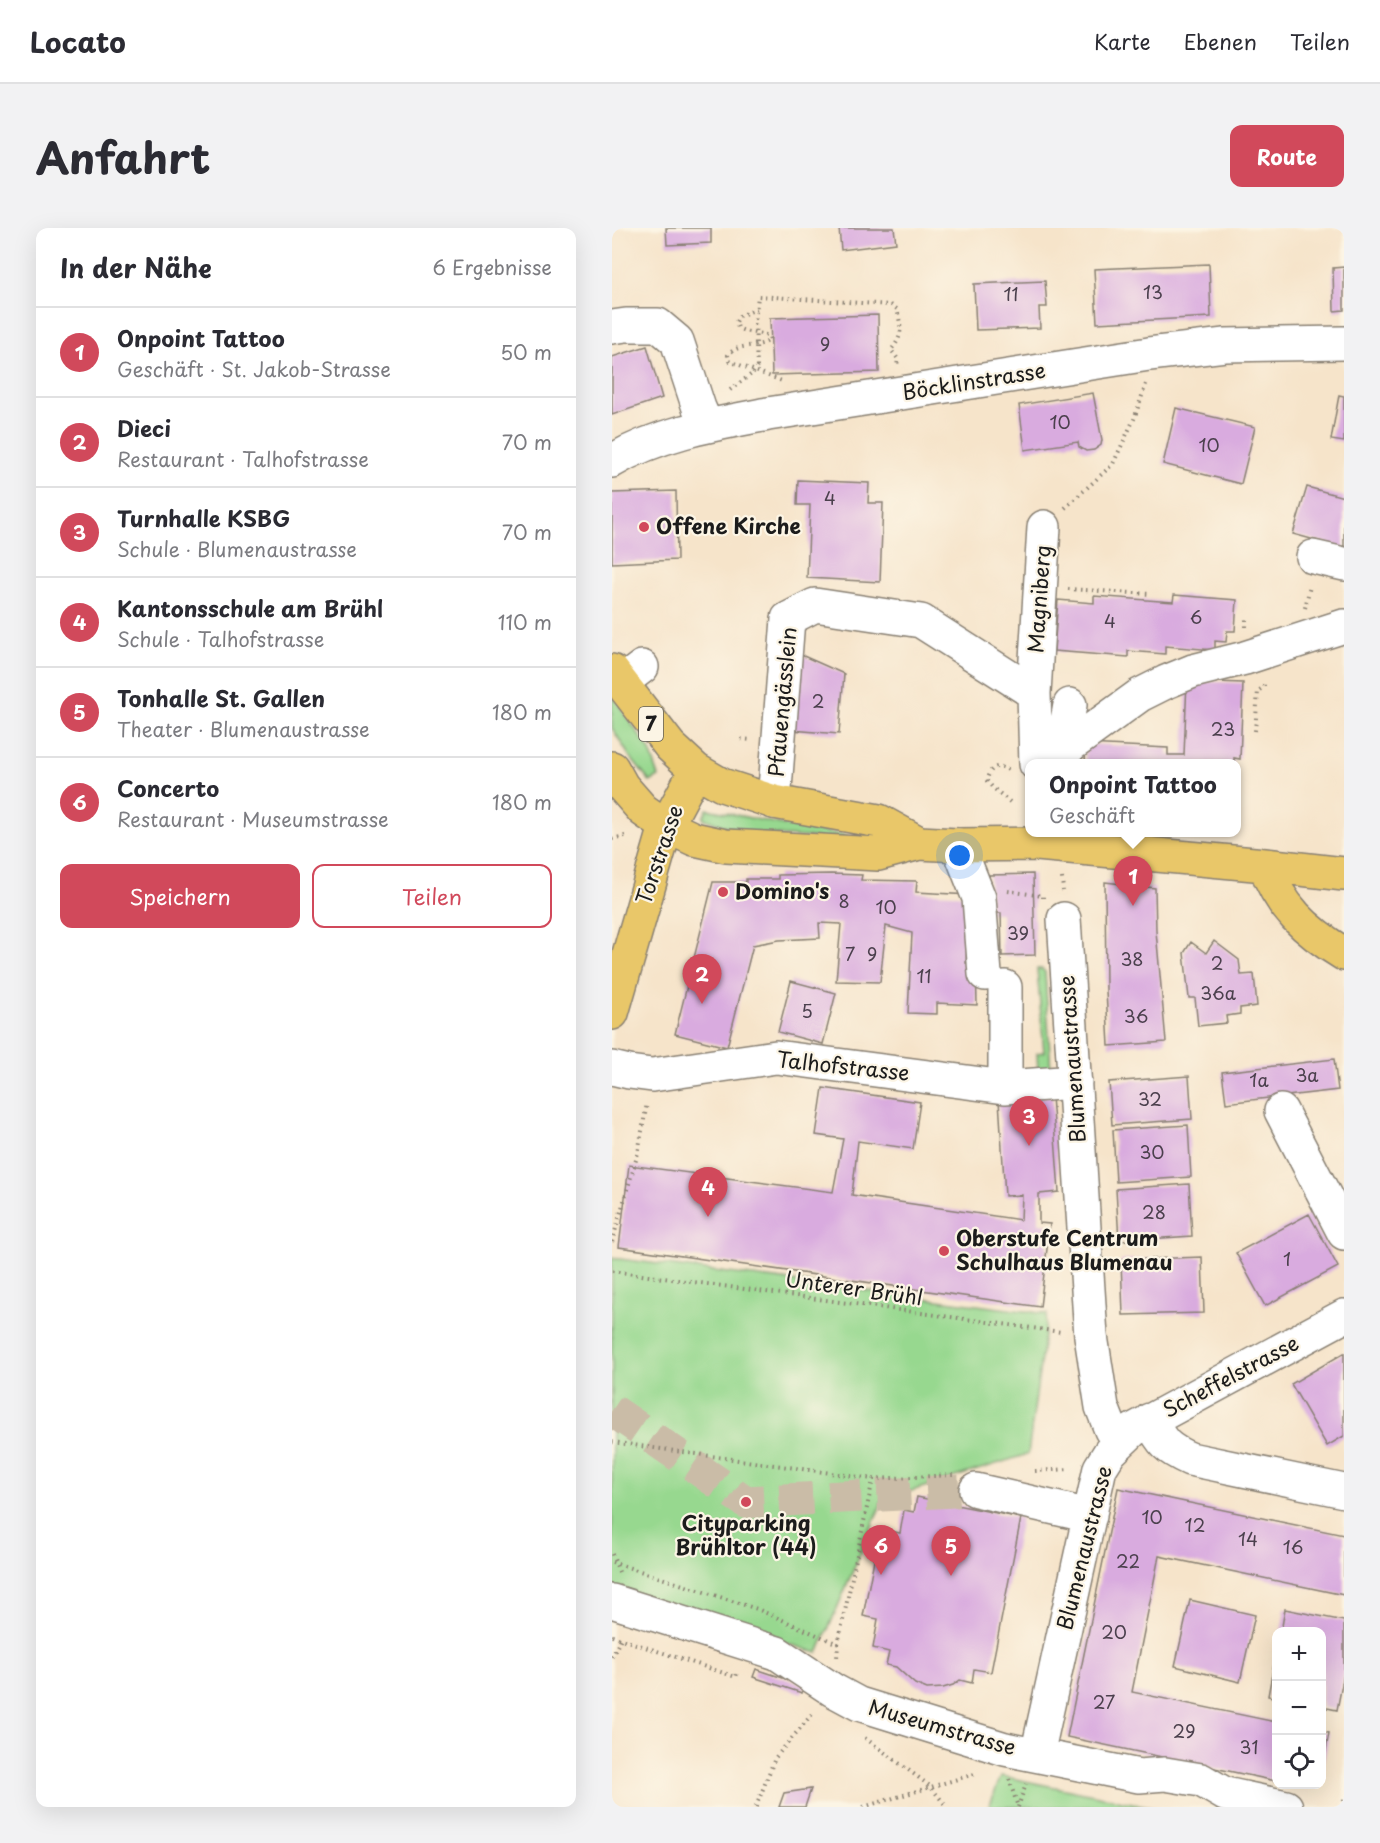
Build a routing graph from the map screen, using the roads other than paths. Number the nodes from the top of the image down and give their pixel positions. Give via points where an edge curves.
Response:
1 (612, 327) edge
2 (1344, 343) edge
3 (706, 426) junction
4 (612, 461) edge
5 (1044, 527) road end
6 (1313, 556) dead end
7 (1344, 564) edge
8 (1344, 626) edge
9 (625, 674) edge
10 (1034, 693) junction
11 (1070, 705) dead end
12 (1040, 759) edge
13 (1043, 759) edge
14 (1049, 759) edge
15 (612, 768) edge
16 (696, 770) junction
17 (774, 802) junction
18 (666, 826) junction
19 (1037, 838) edge
20 (919, 843) junction
21 (958, 845) junction
22 (1265, 864) junction
23 (1344, 874) edge
24 (1054, 912) road end
25 (1344, 954) edge
26 (612, 1013) edge
27 (612, 1068) edge
28 (1075, 1082) junction
29 (1005, 1087) junction
30 (1281, 1111) dead end
31 (1336, 1199) edge
32 (1344, 1233) edge
33 (1344, 1316) edge
34 (1150, 1420) junction
35 (1120, 1440) junction
36 (966, 1483) tunnel mouth
37 (1344, 1491) edge
38 (1090, 1516) junction
39 (612, 1600) edge
40 (1037, 1755) junction
41 (1286, 1807) edge

1 - 3 street via 658,326 678,341
2 - 3 street, Böcklinstrasse via 1226,345 1149,354
3 - 4 street, Böcklinstrasse via 652,441
5 - 10 street, Magniberg
6 - 7 street
8 - 14 street via 1193,671 1149,691
9 - 16 main road, 7 via 670,746
10 - 12 street, Magniberg
10 - 17 street, Pfauengässlein via 921,621 815,605 788,619 773,697
11 - 13 street
15 - 18 main road via 643,810
16 - 17 main road via 732,790
16 - 18 main road, Torstrasse
17 - 20 main road via 879,821
18 - 20 main road via 694,839 726,846 878,854
18 - 26 main road, Torstrasse
19 - 21 main road
19 - 22 main road
20 - 21 main road
21 - 29 street via 979,898 995,981
22 - 23 main road
22 - 25 main road via 1273,886 1298,920
24 - 28 street, Blumenaustrasse
27 - 29 street, Talhofstrasse via 652,1075 776,1057
28 - 29 street, Talhofstrasse
28 - 35 street, Blumenaustrasse via 1091,1336 1102,1407
30 - 31 street
31 - 32 street
33 - 34 street, Scheffelstrasse
34 - 35 street, Scheffelstrasse
34 - 37 street via 1171,1450 1190,1459
35 - 38 street, Blumenaustrasse via 1100,1468
36 - 38 street
38 - 40 street, Blumenaustrasse
39 - 40 street, Museumstrasse via 777,1653 860,1704 1005,1749
40 - 41 street, Museumstrasse via 1139,1776 1165,1774 1201,1780 1225,1794

